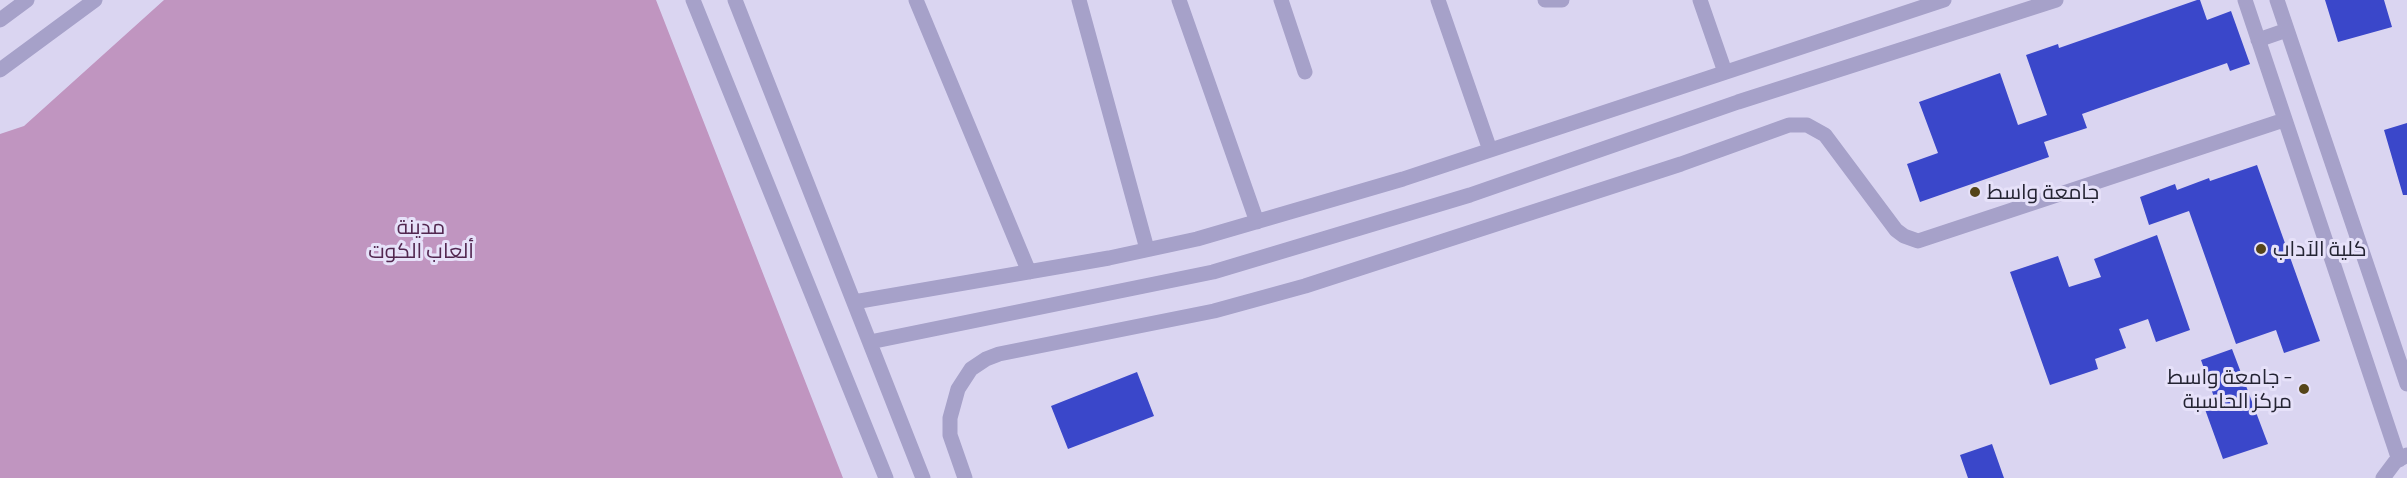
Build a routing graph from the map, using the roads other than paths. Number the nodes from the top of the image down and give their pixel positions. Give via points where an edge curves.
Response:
1 (27, 0) edge
2 (95, 0) edge
3 (693, 0) edge
4 (735, 0) edge
5 (916, 0) edge
6 (1079, 0) edge
7 (1179, 0) edge
8 (1281, 0) edge
9 (1438, 0) edge
10 (1545, 0) edge
11 (1562, 0) edge
12 (1700, 0) edge
13 (1944, 0) edge
14 (2056, 0) edge
15 (2245, 0) edge
16 (2277, 0) edge
17 (0, 20) edge
18 (2287, 30) junction
19 (2258, 40) junction
20 (0, 70) edge
21 (1305, 72) dead end
22 (1725, 72) junction
23 (2284, 120) junction
24 (1490, 150) junction
25 (1257, 222) junction
26 (1147, 249) junction
27 (1029, 272) junction
28 (854, 303) junction
29 (870, 342) junction
30 (2407, 384) edge
31 (2403, 458) edge
32 (886, 478) edge
33 (923, 478) edge
34 (965, 478) edge
35 (2383, 478) edge

1 - 17 street
2 - 20 street
3 - 32 street
4 - 28 street
5 - 27 street
6 - 26 street
7 - 25 street
8 - 21 street
9 - 24 street
10 - 11 street
12 - 22 street
13 - 22 street
14 - 29 street via 1738,102 1470,195 1213,272
15 - 19 street
16 - 18 street
18 - 19 street
18 - 30 street
19 - 23 street
22 - 24 street
23 - 31 street
23 - 34 street via 1918,241 1896,230 1825,135 1807,125 1789,125 1670,168 1305,286 1205,314 986,359 971,369 958,389 950,418 950,435
24 - 25 street
25 - 26 street
26 - 27 street
27 - 28 street
28 - 29 street
29 - 33 street
31 - 35 street

